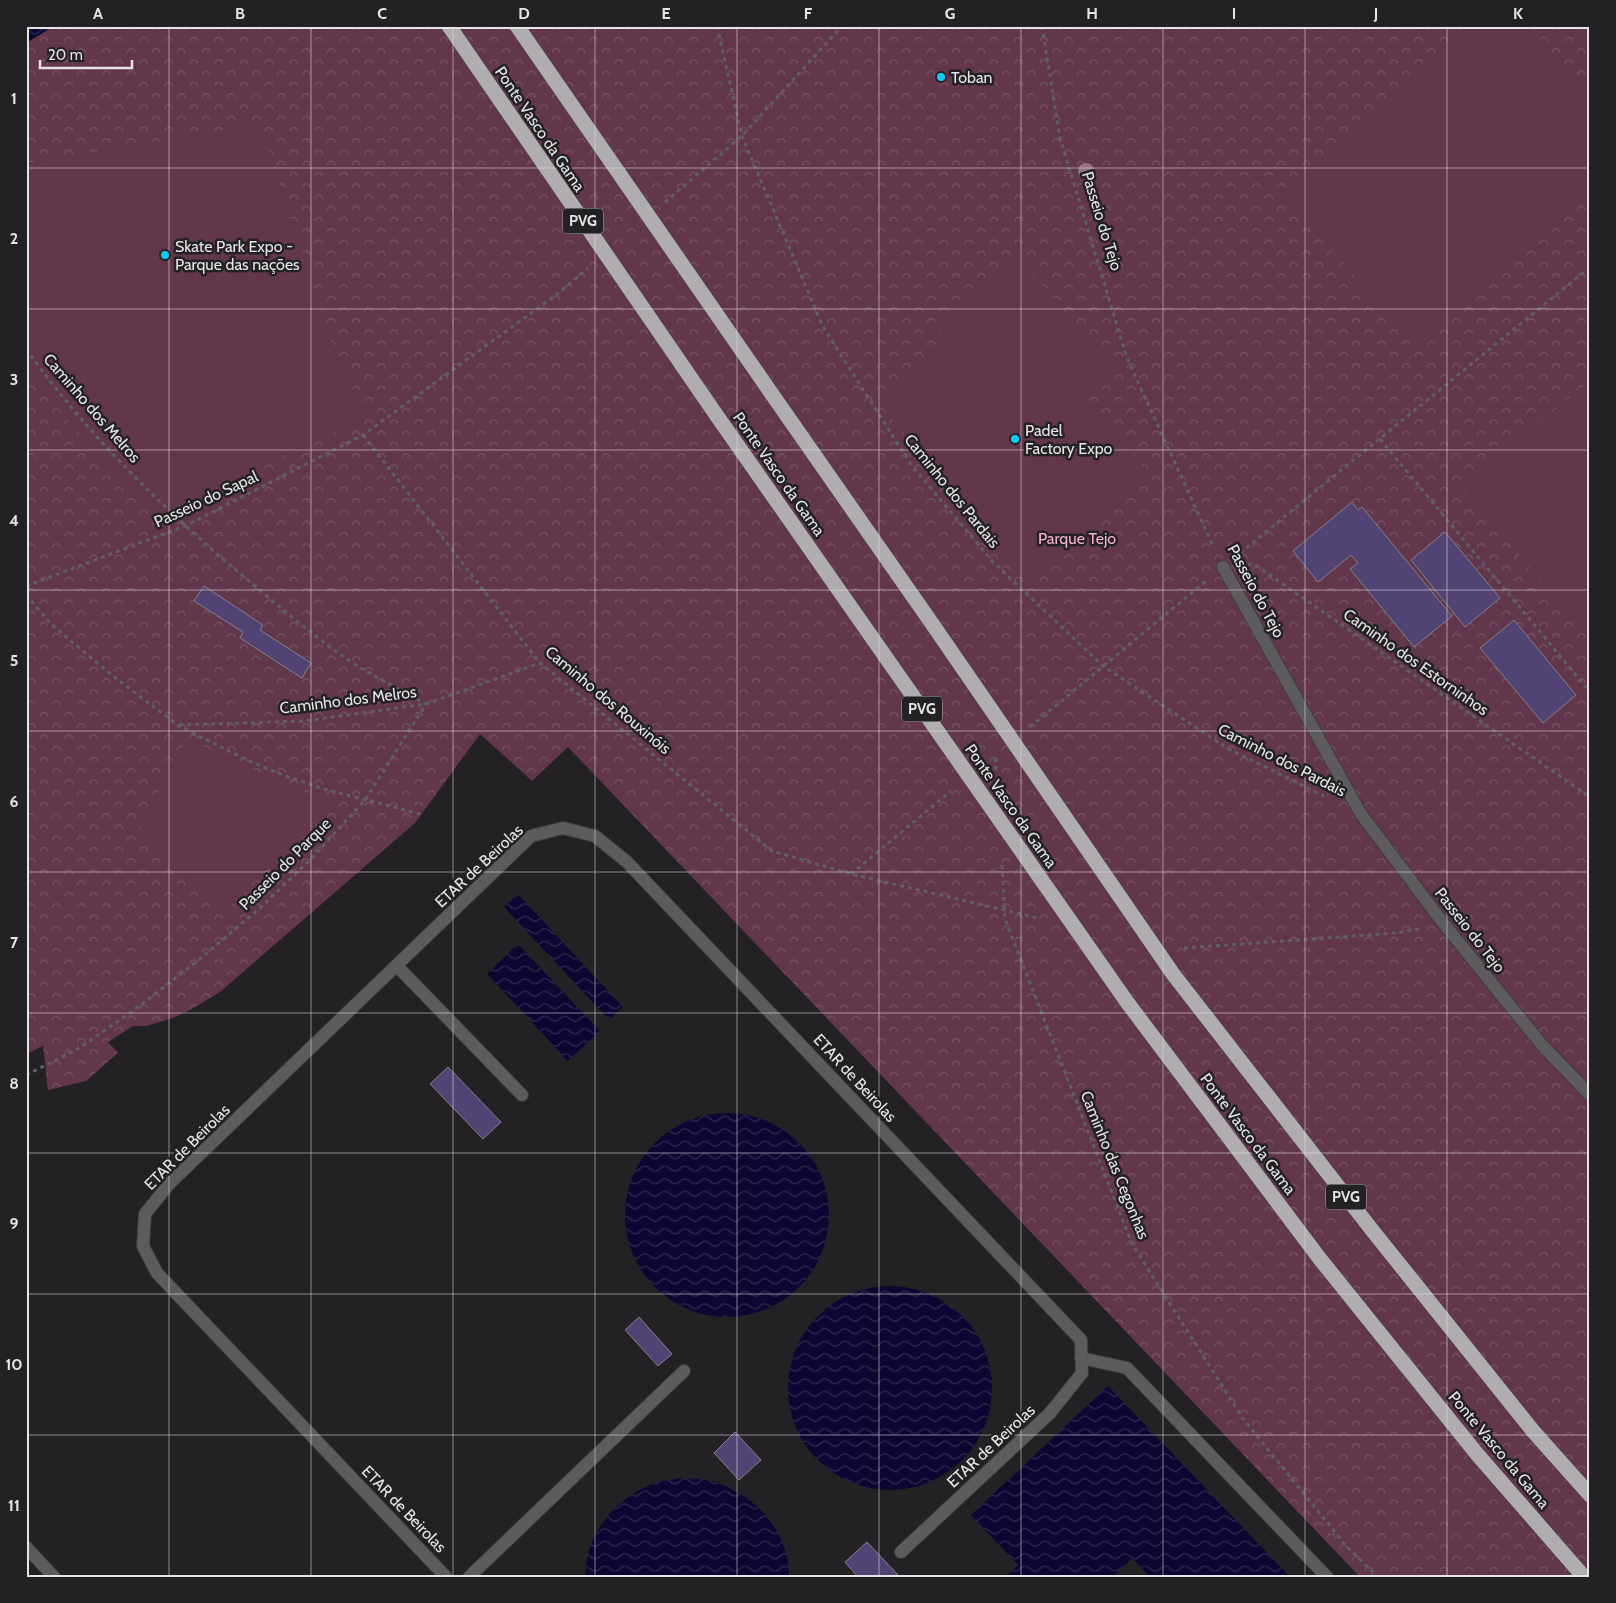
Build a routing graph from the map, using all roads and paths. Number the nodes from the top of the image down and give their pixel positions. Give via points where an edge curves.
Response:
1 (449, 26) edge
2 (517, 26) edge
3 (717, 26) edge
4 (1042, 26) edge
5 (26, 349) edge
6 (363, 434) joint
7 (1380, 439) dead end
8 (185, 526) junction
9 (1223, 567) junction
10 (26, 586) edge
11 (26, 595) edge
12 (540, 663) junction
13 (1590, 692) edge
14 (426, 704) junction
15 (178, 726) junction
16 (995, 755) dead end
17 (996, 774) dead end
18 (1326, 796) dead end
19 (1590, 797) edge
20 (365, 800) junction
21 (420, 814) dead end
22 (1001, 862) dead end
23 (851, 874) dead end
24 (397, 966) junction
25 (26, 1075) edge
26 (522, 1094) dead end
27 (1590, 1095) edge
28 (1081, 1358) junction
29 (684, 1371) dead end
30 (1590, 1495) edge
31 (26, 1547) edge
32 (901, 1552) dead end
33 (54, 1577) edge
34 (446, 1577) edge
35 (468, 1577) edge
36 (1327, 1577) edge
37 (1378, 1577) edge
38 (1584, 1577) edge

1 - 38 highway, Ponte Vasco da Gama / PVG, bridge via 1127,1002 1320,1259 1477,1454
2 - 30 highway, PVG, bridge via 1173,974 1372,1230 1533,1431
3 - 18 path, Caminho dos Pardais via 742,136 823,327 912,466 993,562 1103,666 1228,748
4 - 9 path, Passeio do Tejo via 1060,138 1127,358
5 - 8 path, Caminho dos Melros via 118,461
6 - 8 path, Passeio do Sapal
6 - 12 path, Caminho dos Rouxinóis
7 - 13 path
8 - 10 path, Passeio do Sapal
8 - 14 path, Caminho dos Melros via 210,550 351,662
9 - 19 path, Caminho dos Estorninhos via 1254,564
9 - 27 street, Passeio do Tejo via 1361,814 1542,1046
11 - 15 path via 52,625
12 - 14 path
12 - 23 path, Caminho dos Rouxinóis via 772,850
14 - 15 path, Caminho dos Melros via 304,721
14 - 20 path, Passeio do Parque
15 - 20 path via 283,775
16 - 17 path
20 - 21 path
20 - 25 path, Passeio do Parque via 259,909 195,963 76,1050
22 - 37 path, Caminho das Cegonhas via 1004,919 1132,1244 1244,1420 1347,1547
24 - 26 street
24 - 28 street, ETAR de Beirolas via 531,836 563,828 595,836 627,862 1081,1340
24 - 34 street, ETAR de Beirolas via 169,1184 145,1214 143,1246 157,1273
28 - 32 street, ETAR de Beirolas via 1082,1373 1050,1413
28 - 36 street via 1127,1368
29 - 35 street
31 - 33 street

